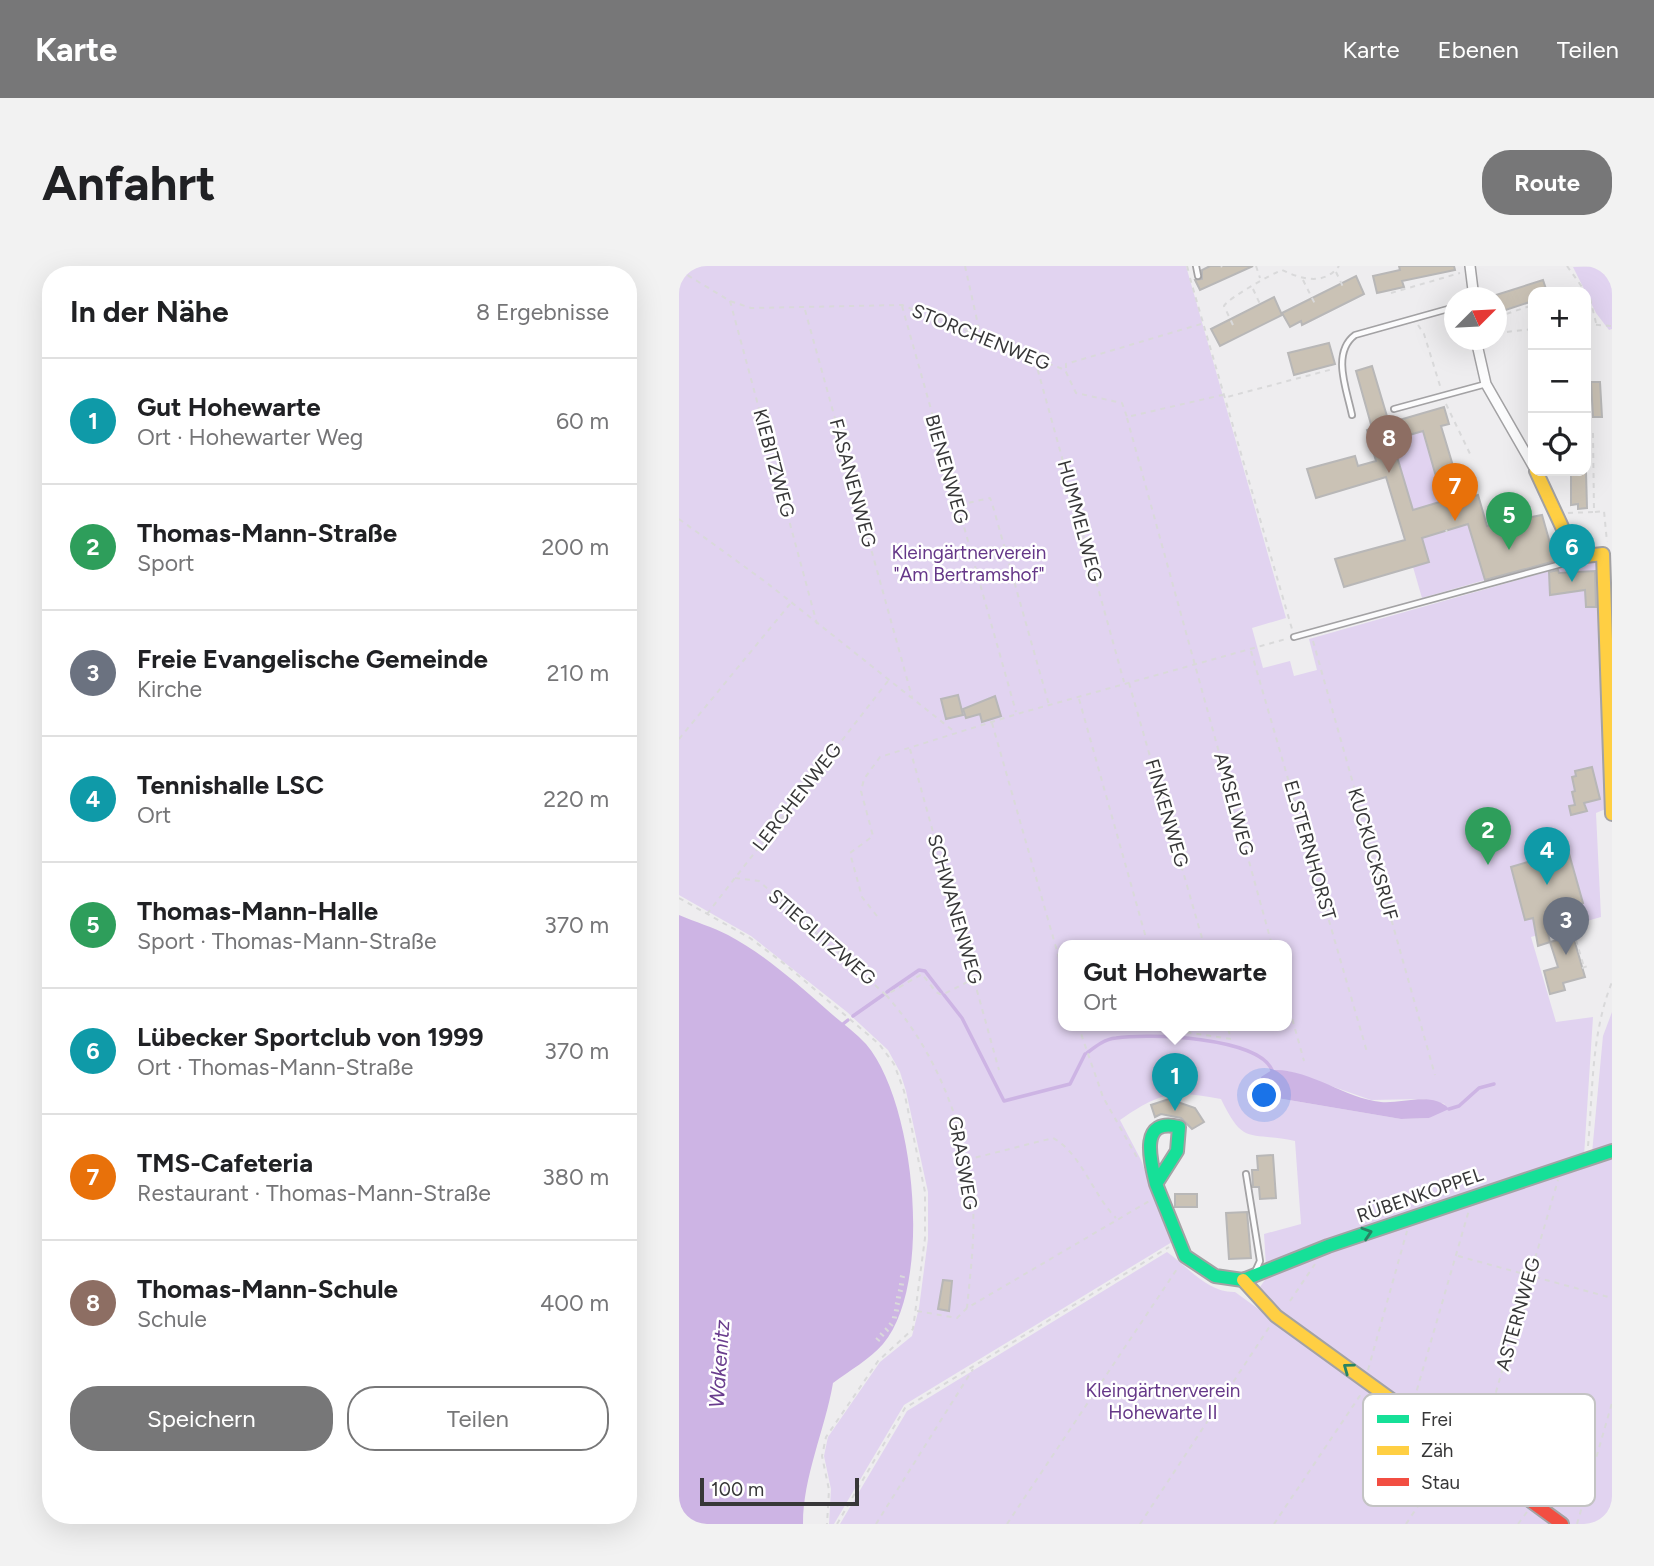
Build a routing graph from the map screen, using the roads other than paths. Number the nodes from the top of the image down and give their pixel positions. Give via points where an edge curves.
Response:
1 (1196, 266) edge
2 (1471, 268) edge
3 (1198, 276) dead end
4 (1473, 287) edge
5 (1444, 310) edge
6 (1478, 350) edge
7 (1486, 384) junction
8 (1394, 409) dead end
9 (1352, 415) dead end
10 (1528, 457) edge
11 (1538, 476) edge
12 (1576, 557) junction
13 (1294, 637) road end
14 (1612, 814) edge
15 (1612, 1150) edge
16 (1246, 1174) dead end
17 (1156, 1184) dead end
18 (1248, 1278) junction
19 (1383, 1394) edge
20 (1537, 1506) edge
21 (1562, 1524) edge

1 - 3 lane
2 - 4 street
5 - 9 lane via 1355,335 1343,347 1342,367
6 - 7 street
7 - 8 lane
7 - 10 street
11 - 12 street
12 - 13 lane
12 - 14 street via 1603,554
18 -> 15 street, RÜBENKOPPEL via 1328,1246
16 - 18 lane via 1259,1261
17 - 18 street via 1185,1256 1215,1276
19 -> 18 street via 1276,1316
21 -> 20 street

